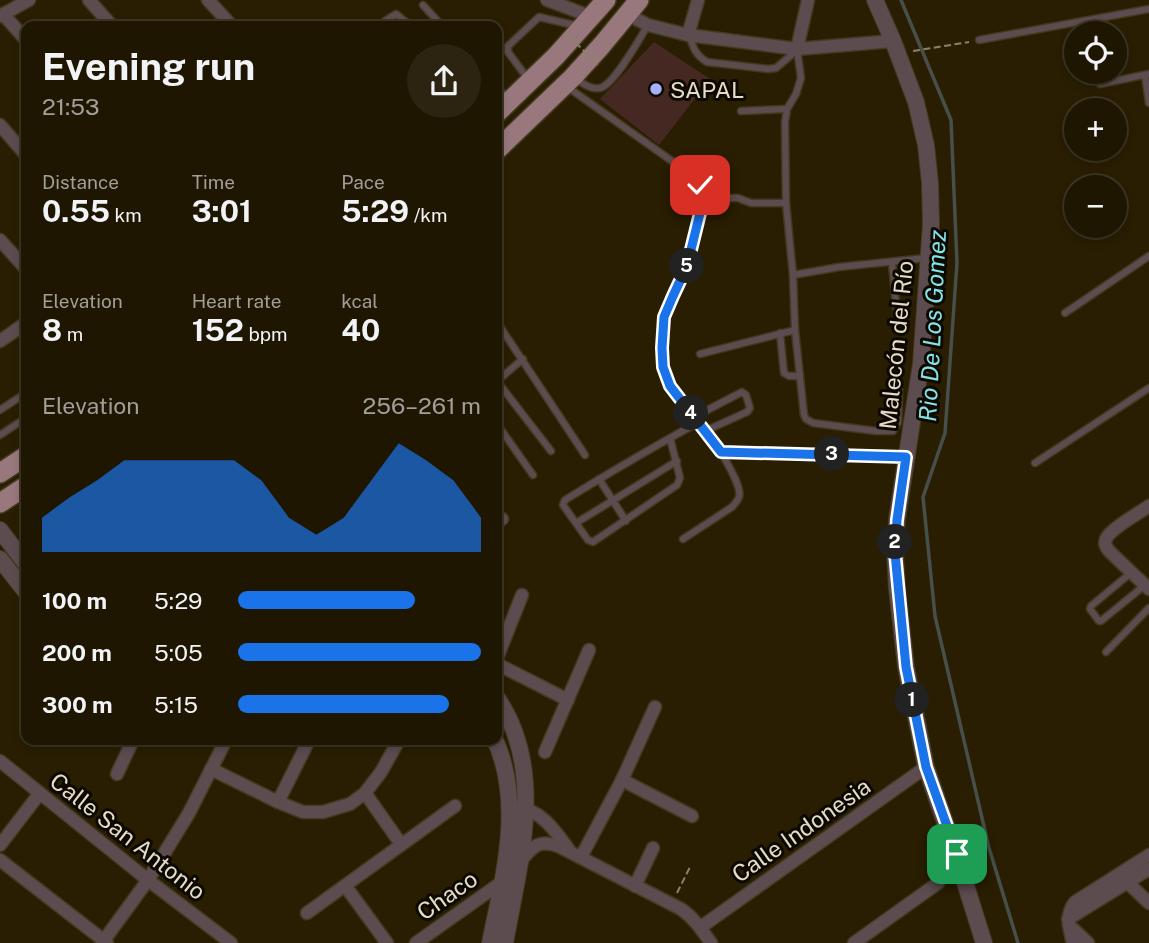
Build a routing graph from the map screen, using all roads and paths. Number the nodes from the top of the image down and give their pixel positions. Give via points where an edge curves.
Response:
1 (29, 0) edge
2 (89, 0) edge
3 (208, 0) edge
4 (547, 0) edge
5 (698, 0) edge
6 (808, 0) edge
7 (875, 0) edge
8 (423, 5) dead end
9 (634, 6) edge
10 (1149, 9) edge
11 (1, 15) edge
12 (591, 15) edge
13 (108, 21) edge
14 (227, 21) edge
15 (386, 21) edge
16 (405, 21) edge
17 (437, 21) edge
18 (648, 25) junction
19 (688, 34) junction
20 (21, 35) edge
21 (979, 40) joint
22 (895, 47) junction
23 (797, 50) junction
24 (598, 65) dead end
25 (1147, 74) edge
26 (1127, 78) edge
27 (569, 81) junction
28 (530, 82) junction
29 (502, 99) edge
30 (1149, 103) edge
31 (787, 109) junction
32 (741, 111) dead end
33 (0, 125) edge
34 (502, 145) edge
35 (21, 149) edge
36 (720, 198) dead end
37 (786, 203) junction
38 (0, 240) edge
39 (1149, 256) edge
40 (928, 258) junction
41 (21, 263) edge
42 (892, 263) junction
43 (793, 275) junction
44 (1065, 313) dead end
45 (897, 314) dead end
46 (21, 326) edge
47 (502, 329) edge
48 (795, 330) junction
49 (780, 333) junction
50 (1, 339) edge
51 (700, 354) dead end
52 (523, 359) junction
53 (800, 376) junction
54 (502, 377) edge
55 (502, 387) edge
56 (1149, 388) edge
57 (899, 390) dead end
58 (21, 396) edge
59 (0, 410) edge
60 (697, 420) junction
61 (21, 421) edge
62 (705, 431) junction
63 (502, 432) edge
64 (0, 435) edge
65 (670, 438) junction
66 (551, 451) dead end
67 (721, 452) junction
68 (585, 455) dead end
69 (906, 457) junction
70 (21, 459) edge
71 (677, 461) junction
72 (1035, 463) dead end
73 (0, 472) edge
74 (533, 475) dead end
75 (599, 479) junction
76 (21, 489) edge
77 (612, 500) junction
78 (0, 503) edge
79 (1149, 506) edge
80 (626, 520) junction
81 (576, 523) junction
82 (0, 530) edge
83 (683, 539) dead end
84 (21, 557) edge
85 (0, 559) edge
86 (1132, 572) junction
87 (21, 586) edge
88 (1147, 587) edge
89 (522, 594) dead end
90 (1149, 608) edge
91 (502, 646) edge
92 (589, 650) dead end
93 (1107, 652) dead end
94 (502, 667) edge
95 (568, 700) junction
96 (502, 705) edge
97 (655, 707) dead end
98 (131, 745) edge
99 (223, 745) edge
100 (306, 745) edge
101 (396, 745) edge
102 (497, 745) edge
103 (545, 752) dead end
104 (0, 761) edge
105 (926, 767) junction
106 (211, 769) junction
107 (117, 774) dead end
108 (622, 780) junction
109 (40, 793) junction
110 (365, 793) junction
111 (278, 802) junction
112 (455, 806) dead end
113 (518, 808) junction
114 (692, 816) dead end
115 (401, 844) junction
116 (0, 845) edge
117 (653, 848) dead end
118 (569, 850) junction
119 (1149, 855) edge
120 (582, 858) junction
121 (0, 860) edge
122 (691, 864) dead end
123 (519, 865) junction
124 (1149, 869) edge
125 (148, 880) junction
126 (502, 882) junction
127 (1127, 882) junction
128 (938, 883) dead end
129 (635, 886) junction
130 (346, 887) junction
131 (1149, 903) edge
132 (672, 904) junction
133 (307, 913) dead end
134 (1068, 922) junction
135 (701, 927) junction
136 (104, 942) edge
137 (711, 942) edge
138 (231, 943) edge
139 (387, 943) edge
140 (416, 943) edge
141 (490, 943) edge
142 (505, 943) edge
143 (854, 943) edge
144 (984, 943) edge
145 (1073, 943) edge
146 (1088, 943) edge

1 - 11 street
2 - 13 street
3 - 14 street
4 - 12 street
5 - 19 street
6 - 23 street
7 - 22 street, Malecón del Río
8 - 17 lane
9 - 18 street
9 - 27 main road
10 - 21 lane
11 - 20 street
12 - 24 path, bridge
12 - 28 main road
12 - 28 lane via 539,17 508,46
15 - 16 lane via 396,14
18 - 19 street
18 - 27 lane via 607,85 591,88
19 - 23 street
19 - 23 lane via 694,50 707,62 776,68
21 - 22 path
22 - 23 street
22 - 40 street, Malecón del Río via 926,145 931,224
23 - 31 lane via 800,86
25 - 26 lane
25 - 30 lane
27 - 34 main road
27 - 60 lane via 700,185 703,201 687,266 664,317 662,348 670,386
28 - 29 main road
31 - 32 lane
31 - 37 lane
33 - 35 street
36 - 37 lane
37 - 43 lane
38 - 41 street
39 - 44 lane
40 - 42 lane
40 - 69 street, Malecón del Río via 921,364
42 - 43 lane
42 - 45 lane
43 - 48 lane
46 - 50 street
47 - 52 lane
48 - 49 lane
48 - 53 lane
49 - 51 lane
49 - 53 lane via 784,373
52 - 54 lane
52 - 68 lane
53 - 57 lane via 804,415 814,424 893,431 898,422
55 - 66 lane
56 - 72 lane
58 - 59 lane
60 - 62 lane
60 - 62 lane via 742,392 746,395 747,412
60 - 65 lane
61 - 64 lane
62 - 67 lane
63 - 74 lane
65 - 71 lane
65 - 75 lane
67 - 69 lane
67 - 83 lane via 739,487 738,500
69 - 105 street, Malecón del Río via 895,553 906,667
70 - 73 main road
71 - 77 lane
71 - 80 lane via 677,485
75 - 77 lane
75 - 81 lane via 563,502
76 - 78 main road
77 - 80 lane
77 - 81 lane
79 - 86 street via 1106,539 1109,551
80 - 81 lane via 593,542
82 - 84 street
85 - 87 street
86 - 88 street
86 - 88 lane via 1091,606 1099,621
89 - 91 street
90 - 93 lane
92 - 95 street
94 - 95 street
95 - 103 street
96 - 113 street via 516,734 526,785
97 - 108 street
98 - 107 street
99 - 106 street
100 - 111 street
101 - 110 street
102 - 113 street
104 - 109 street, Calle San Antonio
105 - 135 street, Calle Indonesia
105 - 144 street, Malecón del Río
106 - 111 street
106 - 125 street
108 - 114 street
108 - 120 street
109 - 116 street
109 - 125 street, Calle San Antonio
110 - 111 street via 351,804 324,812 303,812
110 - 115 street
112 - 115 street
113 - 118 street via 545,821
113 - 123 street
113 - 126 street
115 - 130 street
117 - 129 street
118 - 120 street
118 - 123 street via 553,844 533,846
119 - 134 street via 1075,902
120 - 129 street
121 - 136 street
122 - 132 path
123 - 142 street
124 - 127 street
125 - 136 street
125 - 138 street, Calle San Antonio
126 - 140 street, Chaco
126 - 141 street
127 - 131 street
127 - 134 street
128 - 143 street
129 - 132 street
130 - 133 street
130 - 139 street
132 - 135 street
134 - 145 street
134 - 146 street
135 - 137 street

